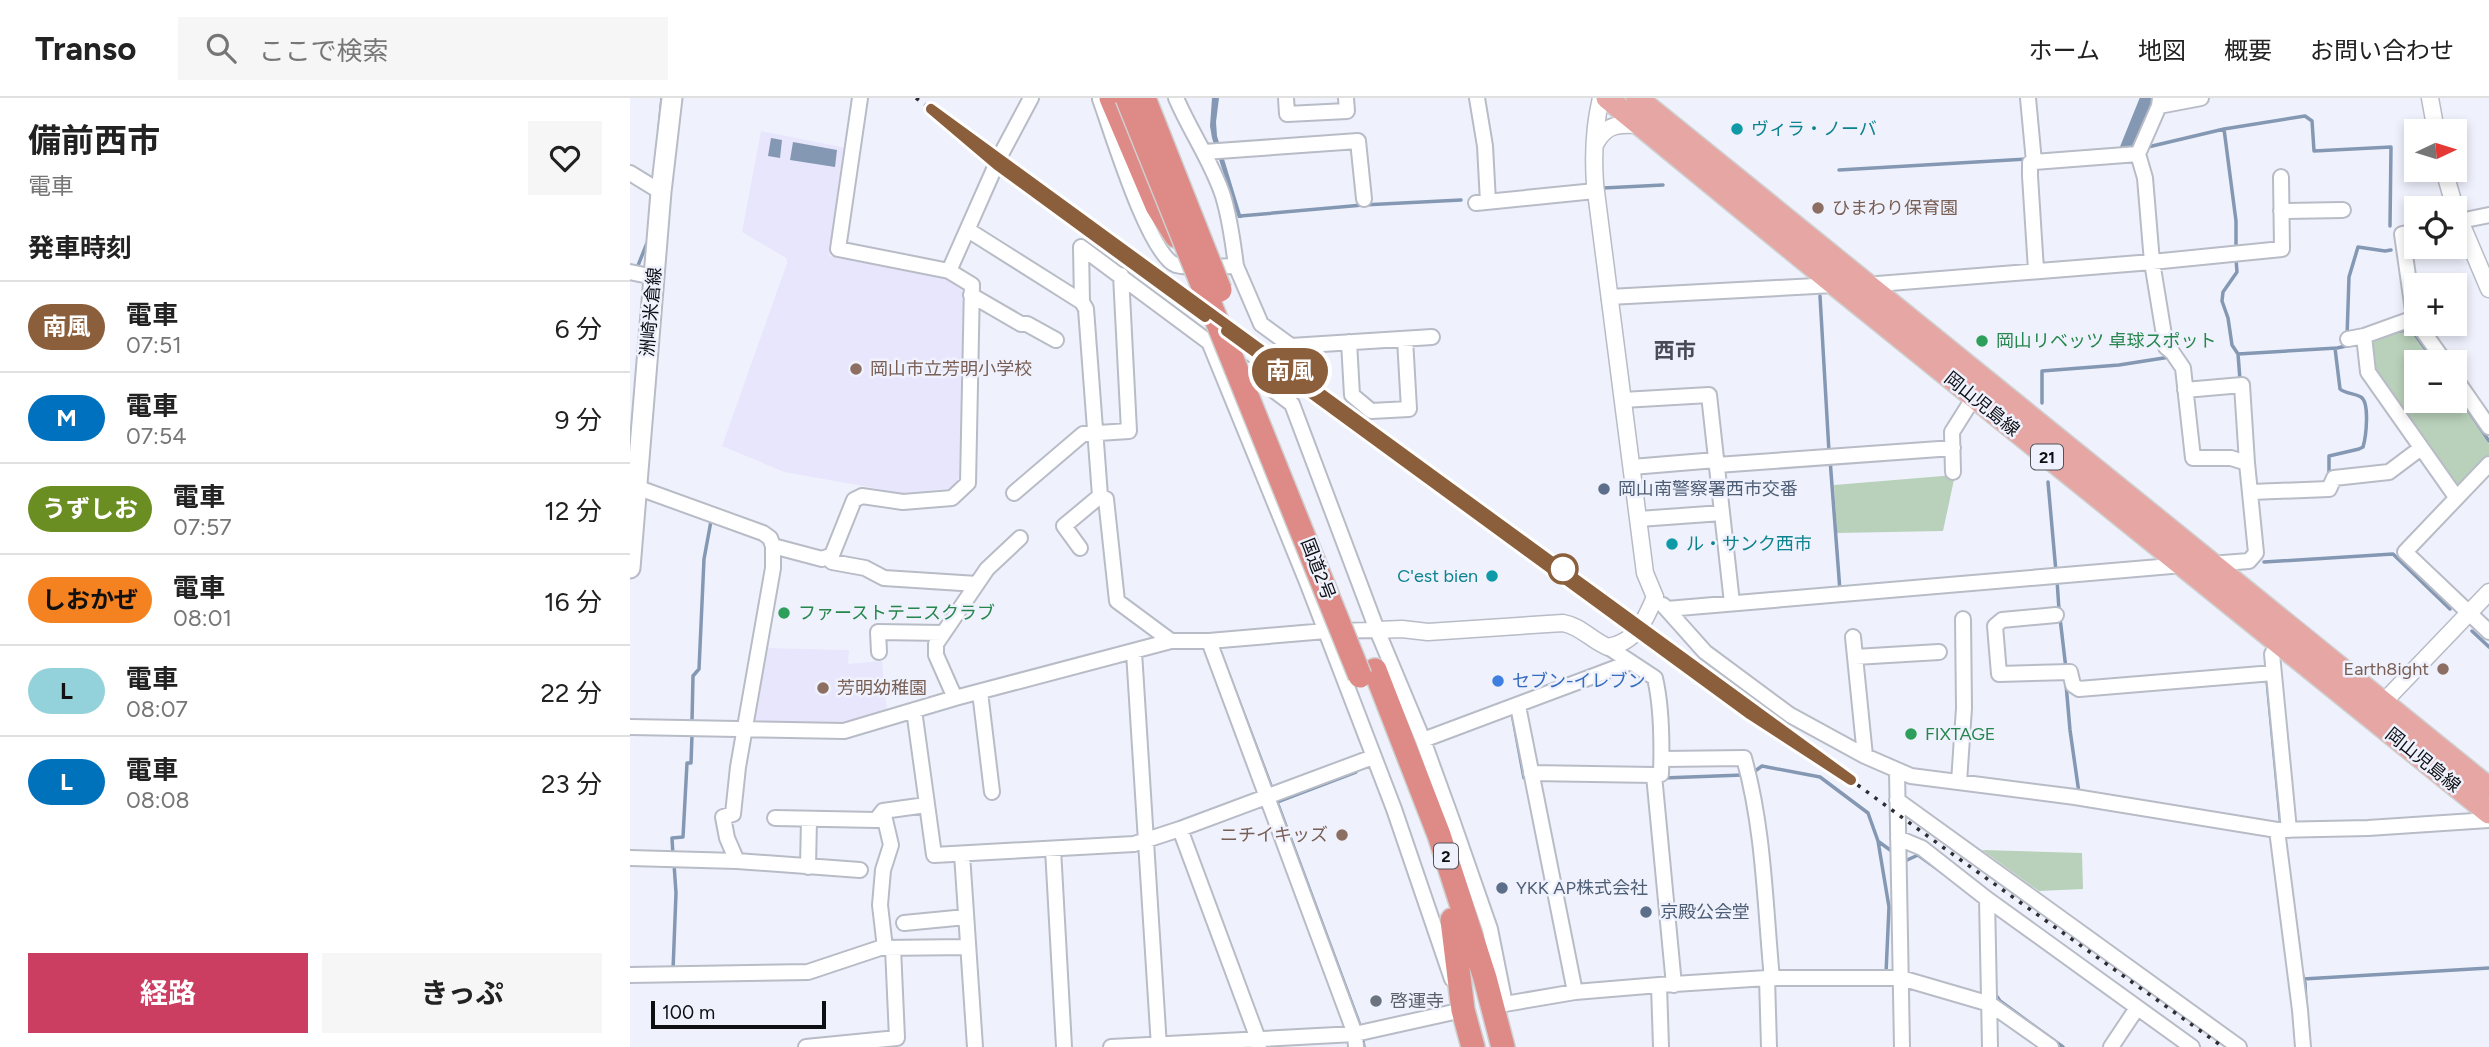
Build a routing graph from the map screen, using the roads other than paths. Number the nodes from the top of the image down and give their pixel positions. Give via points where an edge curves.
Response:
1 (672, 98) edge
2 (860, 98) edge
3 (1031, 98) edge
4 (1100, 98) edge
5 (1111, 98) edge
6 (1127, 98) edge
7 (1144, 98) edge
8 (1161, 98) edge
9 (1176, 98) edge
10 (1286, 98) edge
11 (1346, 98) edge
12 (1477, 98) edge
13 (1601, 98) edge
14 (1607, 98) edge
15 (1637, 98) edge
16 (2028, 98) edge
17 (2201, 98) edge
18 (2430, 98) edge
19 (2160, 102) edge
20 (2434, 119) edge
21 (1641, 125) junction
22 (1594, 148) junction
23 (1213, 151) junction
24 (2138, 154) junction
25 (2034, 163) junction
26 (630, 173) edge
27 (2281, 177) dead end
28 (1595, 191) junction
29 (661, 192) junction
30 (1364, 199) dead end
31 (2343, 210) dead end
32 (2281, 211) junction
33 (2467, 215) edge
34 (2489, 215) edge
35 (968, 230) junction
36 (2467, 240) edge
37 (1189, 256) junction
38 (2152, 262) junction
39 (1236, 266) junction
40 (2036, 270) junction
41 (949, 271) junction
42 (638, 274) edge
43 (1121, 275) junction
44 (1835, 285) junction
45 (1867, 285) junction
46 (1219, 286) junction
47 (2489, 289) edge
48 (971, 295) junction
49 (1609, 297) junction
50 (1082, 302) junction
51 (2404, 324) edge
52 (2364, 336) junction
53 (1432, 337) dead end
54 (2348, 338) dead end
55 (1405, 339) junction
56 (1056, 340) dead end
57 (1349, 342) junction
58 (1209, 343) junction
59 (2185, 390) junction
60 (2467, 395) edge
61 (1974, 397) junction
62 (1623, 400) junction
63 (2489, 427) edge
64 (1096, 433) junction
65 (1953, 448) junction
66 (2421, 448) junction
67 (1716, 462) junction
68 (2247, 463) junction
69 (2489, 464) edge
70 (1632, 467) junction
71 (1953, 472) dead end
72 (634, 488) edge
73 (2250, 492) junction
74 (1014, 493) dead end
75 (1100, 496) junction
76 (2456, 497) junction
77 (1722, 513) junction
78 (1639, 519) junction
79 (1020, 538) dead end
80 (772, 543) junction
81 (1080, 548) dead end
82 (827, 557) junction
83 (2212, 564) junction
84 (2182, 565) junction
85 (630, 568) edge
86 (977, 584) junction
87 (2489, 592) edge
88 (1655, 597) junction
89 (1732, 603) junction
90 (1667, 609) junction
91 (2468, 613) junction
92 (2056, 615) dead end
93 (1963, 620) dead end
94 (1377, 630) junction
95 (1326, 631) junction
96 (2489, 632) edge
97 (943, 633) junction
98 (1853, 637) dead end
99 (1171, 641) junction
100 (1209, 641) junction
101 (2279, 644) junction
102 (1608, 647) junction
103 (879, 652) dead end
104 (1134, 652) junction
105 (1939, 652) dead end
106 (1855, 657) junction
107 (1631, 662) junction
108 (1368, 673) junction
109 (2273, 673) junction
110 (980, 692) junction
111 (955, 698) junction
112 (2384, 701) junction
113 (1518, 706) junction
114 (914, 710) junction
115 (2370, 718) junction
116 (630, 727) edge
117 (747, 729) junction
118 (1423, 740) junction
119 (1865, 756) junction
120 (1373, 757) junction
121 (1662, 759) junction
122 (1410, 760) junction
123 (1897, 771) junction
124 (1531, 776) junction
125 (1655, 778) junction
126 (1959, 782) junction
127 (2489, 788) edge
128 (992, 792) dead end
129 (1272, 796) junction
130 (1897, 800) junction
131 (926, 805) junction
132 (883, 811) junction
133 (2489, 813) edge
134 (775, 818) dead end
135 (809, 819) junction
136 (2489, 820) edge
137 (1180, 829) junction
138 (2283, 830) junction
139 (1147, 839) junction
140 (1053, 849) junction
141 (1898, 850) junction
142 (962, 854) junction
143 (630, 858) edge
144 (737, 861) junction
145 (808, 867) junction
146 (860, 870) dead end
147 (1987, 903) junction
148 (966, 917) junction
149 (1452, 920) junction
150 (904, 923) dead end
151 (968, 947) junction
152 (889, 948) junction
153 (630, 975) edge
154 (1770, 978) junction
155 (1901, 978) junction
156 (1659, 985) junction
157 (1674, 985) junction
158 (1575, 992) junction
159 (1506, 1004) junction
160 (1990, 1004) junction
161 (2137, 1008) junction
162 (1463, 1010) junction
163 (1358, 1036) edge
164 (1259, 1043) edge
165 (1158, 1045) edge
166 (806, 1047) edge
167 (975, 1047) edge
168 (1064, 1047) edge
169 (1111, 1047) edge
170 (1473, 1047) edge
171 (1487, 1047) edge
172 (1503, 1047) edge
173 (1518, 1047) edge
174 (1661, 1047) edge
175 (1769, 1047) edge
176 (1902, 1047) edge
177 (1990, 1047) edge
178 (2051, 1047) edge
179 (2111, 1047) edge
180 (2192, 1047) edge
181 (2239, 1047) edge
182 (2303, 1047) edge

1 - 29 main road, 洲崎米倉線
2 - 41 street via 838,249
3 - 35 street
4 - 39 street via 1161,253 1176,265
5 - 37 highway, bridge via 1157,206
6 - 37 highway, 国道2号 / 2, bridge
7 - 46 highway, 国道2号 / 2, bridge
8 - 46 highway, bridge via 1183,153
9 - 23 street
10 - 11 street via 1287,114 1347,111
12 - 28 street via 1485,146 1482,203
13 - 22 street
14 - 21 main road, 岡山児島線 / 21
15 - 45 main road, 岡山児島線 / 21
16 - 25 street
17 - 19 street
18 - 20 street
19 - 24 street
21 - 22 street via 1608,127
21 - 44 main road, 岡山児島線 / 21
22 - 28 street
23 - 30 street via 1358,141
23 - 39 street
24 - 25 street
24 - 38 street via 2145,178
25 - 40 street via 2030,163 2029,176
26 - 29 street
27 - 32 street
28 - 49 street
29 - 42 main road, 洲崎米倉線
31 - 32 street
32 - 38 street via 2282,249
33 - 34 street
35 - 41 street
35 - 50 street
36 - 47 street
37 - 108 highway, 国道2号 / 2, bridge
38 - 40 street
38 - 59 street via 2166,347 2183,368
39 - 57 street via 1261,324 1291,346
40 - 45 street
41 - 48 street via 972,285
42 - 72 main road, 洲崎米倉線
43 - 50 street via 1081,247
43 - 58 street
43 - 64 street via 1129,431
44 - 45 street
44 - 49 street
44 - 61 main road, 岡山児島線 / 21
45 - 83 main road, 岡山児島線 / 21
46 - 108 highway, 国道2号 / 2 via 1300,480
48 - 56 street
48 - 82 street via 968,483 952,498 903,502 862,496 854,500 832,555
49 - 62 street
50 - 64 street
51 - 52 street
52 - 54 street
52 - 66 street via 2368,372
53 - 55 street
55 - 57 street
55 - 57 street via 1409,408 1371,411 1352,395
58 - 94 street via 1292,404
58 - 95 street
59 - 68 street via 2193,458 2231,458
59 - 68 street via 2242,385
60 - 63 street
61 - 65 street via 1952,432
61 - 84 main road, 岡山児島線 / 21
62 - 67 street via 1709,395
62 - 70 street
64 - 74 street via 1083,434
64 - 75 street
65 - 67 street
65 - 71 street
66 - 73 street via 2389,472 2334,478 2329,489
66 - 76 street
67 - 70 street
67 - 77 street
68 - 73 street
69 - 76 street
70 - 78 street
72 - 80 street via 764,533
72 - 85 main road, 洲崎米倉線
73 - 83 street via 2256,553 2249,561
75 - 81 street via 1064,526
75 - 99 street via 1106,499 1117,601
76 - 91 street via 2406,552
77 - 78 street
77 - 89 street
78 - 88 street via 1645,573
79 - 86 street
80 - 82 street
80 - 117 street via 773,568
82 - 86 street via 884,578
83 - 84 street
83 - 112 main road, 岡山児島線 / 21
84 - 89 street
84 - 101 main road, 岡山児島線 / 21
86 - 97 street
87 - 91 street
88 - 90 street
88 - 102 street via 1632,638
89 - 90 street
90 - 119 street via 1705,652 1790,715
91 - 96 street
91 - 112 street
92 - 109 street via 2002,620 1995,626 1999,674 2070,672 2079,689
93 - 126 street
94 - 95 street
94 - 102 street via 1428,632 1563,623
94 - 118 street
95 - 100 street
95 - 120 street
97 - 103 street via 878,632
97 - 111 street via 936,655
98 - 106 street
99 - 100 street
99 - 104 street
100 - 129 street
101 - 109 street via 2272,654
101 - 115 main road, 岡山児島線 / 21
102 - 107 street
104 - 110 street
104 - 139 street
105 - 106 street
106 - 119 street
107 - 113 street
107 - 121 street via 1655,678
108 - 122 highway, 国道2号 / 2
108 - 149 highway, 国道2号 / 2
109 - 138 street
110 - 111 street
110 - 128 street
111 - 114 street
112 - 115 street
112 - 127 main road, 岡山児島線 / 21
113 - 118 street
113 - 124 street
114 - 117 street via 844,731
114 - 131 street
115 - 133 main road, 岡山児島線 / 21
116 - 117 street
117 - 144 street via 733,814 723,817
118 - 159 street via 1490,929
119 - 123 street
120 - 129 street
120 - 162 street
121 - 125 street via 1661,774
121 - 154 street via 1744,758 1760,848
122 - 159 highway via 1447,831
122 - 172 highway, 国道2号 / 2 via 1463,907
123 - 126 street
123 - 130 street
124 - 125 street
124 - 158 street
125 - 157 street
126 - 138 street
129 - 137 street
129 - 163 street
130 - 141 street
130 - 181 street
131 - 132 street
131 - 142 street via 934,855
132 - 135 street via 876,820
132 - 152 street via 891,845 880,905
134 - 135 street
135 - 145 street
136 - 138 street
137 - 139 street
137 - 164 street
138 - 182 street
139 - 140 street via 1134,844
139 - 165 street
140 - 142 street
140 - 168 street
141 - 147 street via 1922,848
141 - 155 street
142 - 148 street
143 - 144 street
144 - 145 street
145 - 146 street
147 - 160 street
147 - 161 street
148 - 150 street
148 - 151 street
149 - 162 highway
149 - 171 highway, 国道2号 / 2
151 - 152 street
151 - 167 street
152 - 153 street via 808,972
152 - 166 street via 897,1038
154 - 155 street
154 - 157 street
154 - 175 street
155 - 160 street
155 - 176 street
156 - 157 street
156 - 158 street
156 - 174 street
158 - 159 street
159 - 173 highway
160 - 177 street
160 - 178 street
161 - 179 street
161 - 180 street
162 - 163 street
162 - 170 highway
163 - 164 street
164 - 165 street
165 - 169 street

